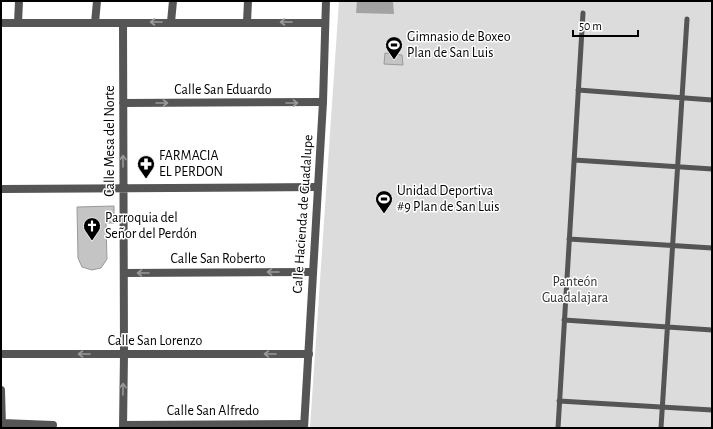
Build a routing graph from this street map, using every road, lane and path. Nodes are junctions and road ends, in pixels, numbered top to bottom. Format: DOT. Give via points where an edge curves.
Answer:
graph roads {
  1 [pos="19,1"];
  2 [pos="97,1"];
  3 [pos="173,1"];
  4 [pos="248,1"];
  5 [pos="326,1"];
  6 [pos="583,13"];
  7 [pos="686,18"];
  8 [pos="123,22"];
  9 [pos="171,22"];
  10 [pos="247,22"];
  11 [pos="325,22"];
  12 [pos="1,23"];
  13 [pos="18,23"];
  14 [pos="95,23"];
  15 [pos="578,90"];
  16 [pos="682,98"];
  17 [pos="712,100"];
  18 [pos="323,102"];
  19 [pos="123,103"];
  20 [pos="574,160"];
  21 [pos="677,167"];
  22 [pos="712,169"];
  23 [pos="318,187"];
  24 [pos="124,188"];
  25 [pos="1,189"];
  26 [pos="569,239"];
  27 [pos="672,246"];
  28 [pos="712,248"];
  29 [pos="312,272"];
  30 [pos="124,273"];
  31 [pos="564,320"];
  32 [pos="668,327"];
  33 [pos="712,330"];
  34 [pos="1,354"];
  35 [pos="124,354"];
  36 [pos="309,354"];
  37 [pos="1,390"];
  38 [pos="559,401"];
  39 [pos="663,407"];
  40 [pos="712,410"];
  41 [pos="2,425"];
  42 [pos="53,425"];
  43 [pos="123,426"];
  44 [pos="304,426"];
  45 [pos="558,428"];
  46 [pos="661,428"];
  1 -- 13 [label="street"];
  2 -- 14 [label="street"];
  3 -- 9 [label="street"];
  4 -- 10 [label="street"];
  5 -- 11 [label="street, Calle Hacienda de Guadalupe"];
  6 -- 15 [label="lane"];
  7 -- 16 [label="lane"];
  9 -- 8 [label="street, one-way"];
  8 -- 14 [label="street"];
  8 -- 19 [label="street, Calle Mesa del Norte"];
  9 -- 10 [label="street"];
  11 -- 10 [label="street, one-way"];
  11 -- 18 [label="street, Calle Hacienda de Guadalupe"];
  12 -- 13 [label="street"];
  13 -- 14 [label="street"];
  15 -- 16 [label="lane"];
  15 -- 20 [label="lane"];
  16 -- 17 [label="lane"];
  16 -- 21 [label="lane"];
  19 -- 18 [label="street, Calle San Eduardo, one-way"];
  18 -- 23 [label="street, Calle Hacienda de Guadalupe"];
  24 -- 19 [label="street, Calle Mesa del Norte, one-way"];
  20 -- 21 [label="lane"];
  20 -- 26 [label="lane"];
  21 -- 22 [label="lane"];
  21 -- 27 [label="lane"];
  23 -- 24 [label="street"];
  23 -- 29 [label="street, Calle Hacienda de Guadalupe"];
  24 -- 25 [label="street"];
  24 -- 30 [label="street, Calle Mesa del Norte"];
  26 -- 27 [label="lane"];
  26 -- 31 [label="lane"];
  27 -- 28 [label="lane"];
  27 -- 32 [label="lane"];
  29 -- 30 [label="street, Calle San Roberto, one-way"];
  29 -- 36 [label="street, Calle Hacienda de Guadalupe"];
  30 -- 35 [label="street, Calle Mesa del Norte"];
  31 -- 32 [label="lane"];
  31 -- 38 [label="lane"];
  32 -- 33 [label="lane"];
  32 -- 39 [label="lane"];
  35 -- 34 [label="street, Calle San Lorenzo, one-way"];
  36 -- 35 [label="street, Calle San Lorenzo, one-way"];
  43 -- 35 [label="street, Calle Mesa del Norte, one-way"];
  36 -- 44 [label="street, Calle Hacienda de Guadalupe"];
  37 -- 41 [label="street"];
  38 -- 39 [label="lane"];
  38 -- 45 [label="lane"];
  39 -- 40 [label="lane"];
  39 -- 46 [label="lane"];
  41 -- 42 [label="street"];
  43 -- 44 [label="street, Calle San Alfredo"];
}
